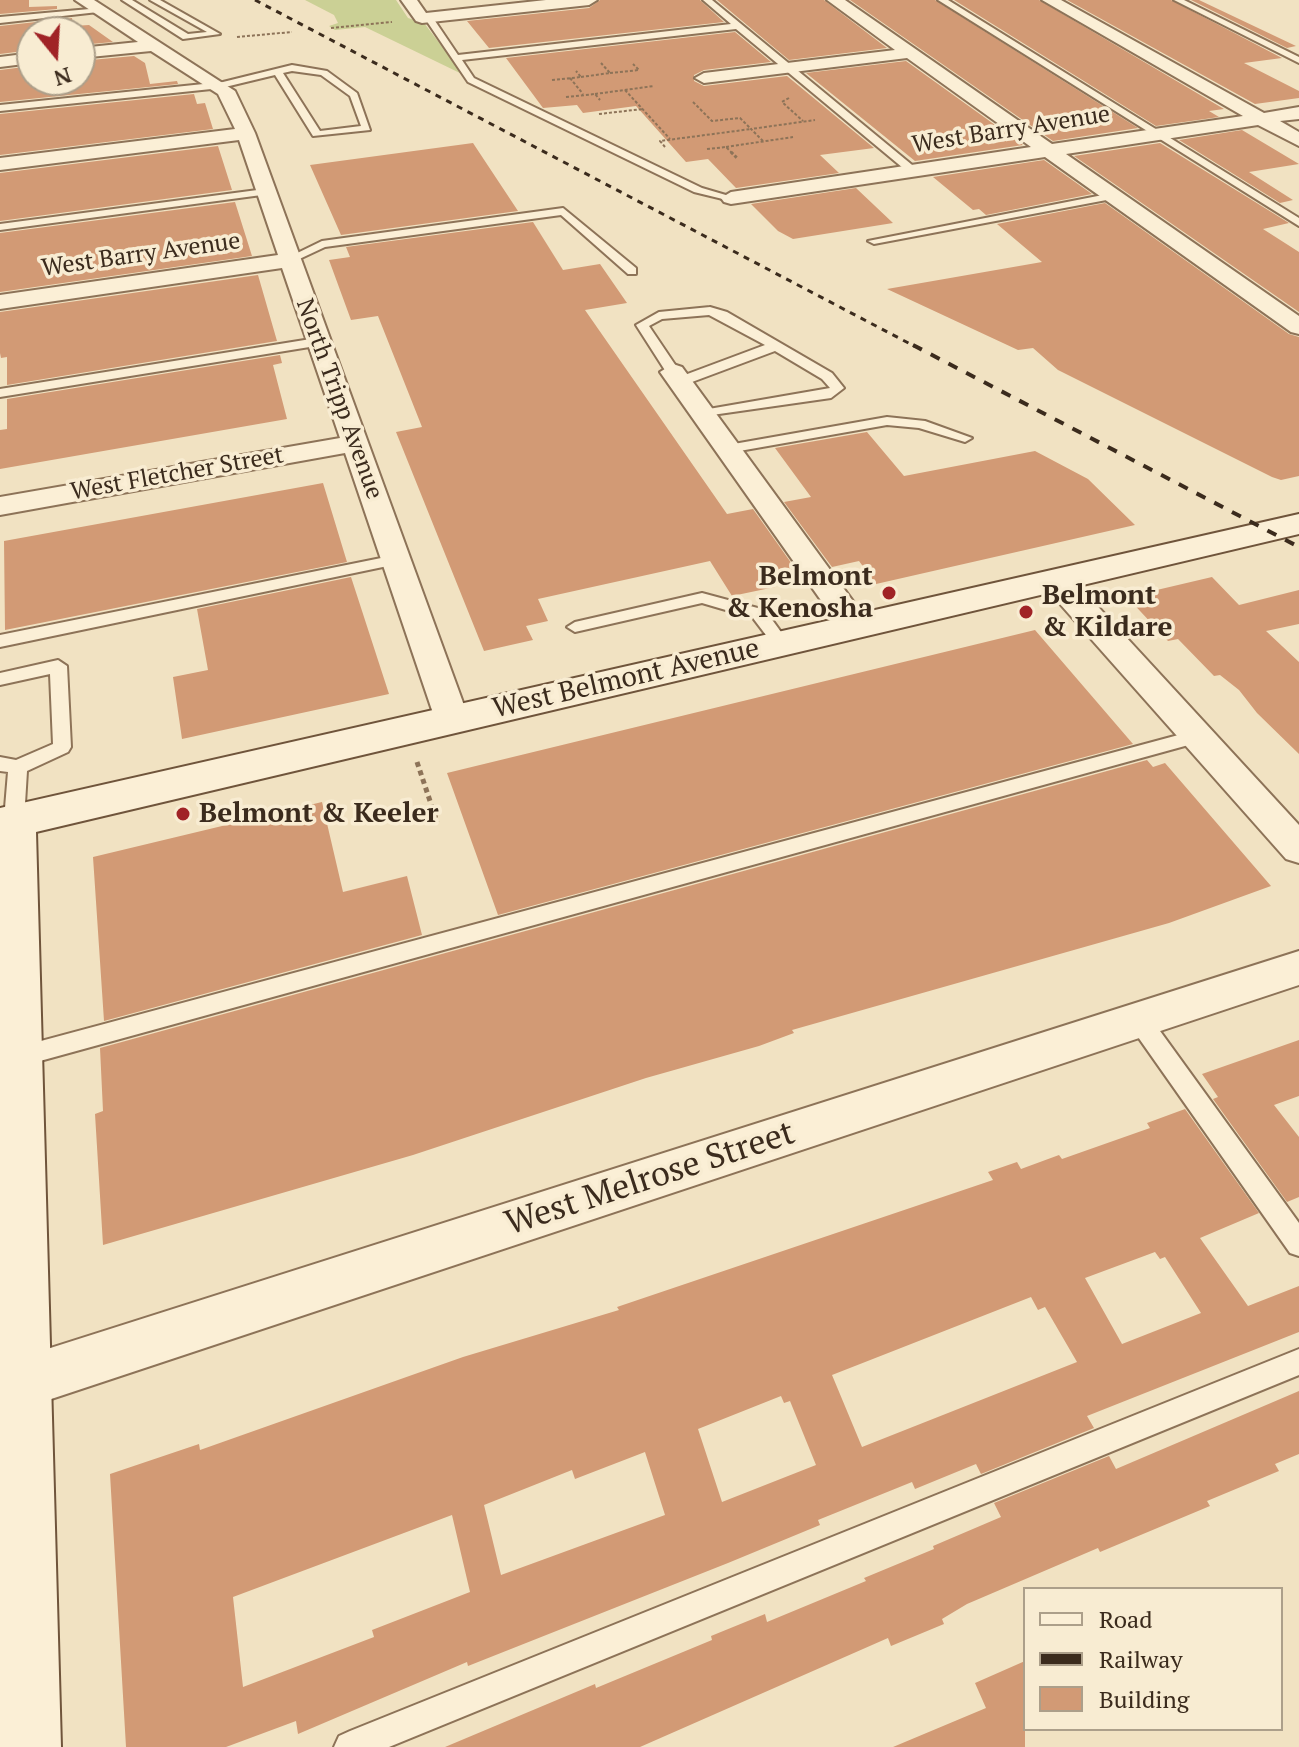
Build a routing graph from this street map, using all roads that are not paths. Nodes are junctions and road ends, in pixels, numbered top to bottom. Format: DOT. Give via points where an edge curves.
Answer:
graph roads {
  1 [pos="83,0"];
  2 [pos="126,0"];
  3 [pos="154,0"];
  4 [pos="409,0"];
  5 [pos="589,0"];
  6 [pos="707,0"];
  7 [pos="835,0"];
  8 [pos="942,0"];
  9 [pos="1050,0"];
  10 [pos="1178,0"];
  11 [pos="98,10"];
  12 [pos="425,18"];
  13 [pos="0,20"];
  14 [pos="738,26"];
  15 [pos="171,27"];
  16 [pos="156,38"];
  17 [pos="96,50"];
  18 [pos="910,53"];
  19 [pos="456,58"];
  20 [pos="1299,60"];
  21 [pos="790,68"];
  22 [pos="278,72"];
  23 [pos="704,78"];
  24 [pos="220,84"];
  25 [pos="0,108"];
  26 [pos="1299,113"];
  27 [pos="1261,119"];
  28 [pos="246,133"];
  29 [pos="1157,134"];
  30 [pos="1299,140"];
  31 [pos="1049,151"];
  32 [pos="0,164"];
  33 [pos="913,171"];
  34 [pos="265,192"];
  35 [pos="1113,196"];
  36 [pos="731,198"];
  37 [pos="1299,223"];
  38 [pos="0,227"];
  39 [pos="874,241"];
  40 [pos="289,260"];
  41 [pos="632,271"];
  42 [pos="0,302"];
  43 [pos="1299,327"];
  44 [pos="317,342"];
  45 [pos="775,346"];
  46 [pos="676,377"];
  47 [pos="0,393"];
  48 [pos="703,414"];
  49 [pos="965,438"];
  50 [pos="355,443"];
  51 [pos="728,449"];
  52 [pos="0,506"];
  53 [pos="1299,524"];
  54 [pos="396,560"];
  55 [pos="1056,580"];
  56 [pos="855,626"];
  57 [pos="575,627"];
  58 [pos="0,641"];
  59 [pos="781,643"];
  60 [pos="0,679"];
  61 [pos="452,719"];
  62 [pos="1197,736"];
  63 [pos="8,794"];
  64 [pos="1299,849"];
  65 [pos="1299,968"];
  66 [pos="1139,1020"];
  67 [pos="9,1060"];
  68 [pos="1299,1244"];
  69 [pos="1299,1362"];
  70 [pos="11,1386"];
  71 [pos="26,1747"];
  72 [pos="350,1747"];
  1 -- 11 [label="street"];
  2 -- 15 [label="lane"];
  3 -- 15 [label="lane" via="216,34 186,37"];
  4 -- 12 [label="street"];
  5 -- 12 [label="street"];
  6 -- 14 [label="lane"];
  7 -- 18 [label="street"];
  8 -- 29 [label="lane"];
  9 -- 27 [label="street"];
  10 -- 20 [label="lane"];
  11 -- 13 [label="lane"];
  11 -- 16 [label="street"];
  12 -- 19 [label="lane"];
  14 -- 19 [label="lane"];
  14 -- 21 [label="lane"];
  15 -- 16 [label="lane"];
  16 -- 17 [label="street"];
  16 -- 24 [label="street"];
  18 -- 21 [label="street"];
  18 -- 31 [label="street"];
  19 -- 36 [label="lane" via="471,80 698,190"];
  21 -- 23 [label="street"];
  21 -- 33 [label="lane"];
  22 -- 22 [label="lane" via="292,68 324,73 354,95 367,128 317,134"];
  22 -- 24 [label="lane"];
  24 -- 25 [label="lane"];
  24 -- 28 [label="street, North Tripp Avenue"];
  26 -- 27 [label="street, West Barry Avenue"];
  27 -- 29 [label="street, West Barry Avenue"];
  27 -- 30 [label="street"];
  28 -- 32 [label="street"];
  28 -- 34 [label="street, North Tripp Avenue"];
  29 -- 31 [label="street, West Barry Avenue"];
  29 -- 37 [label="lane"];
  31 -- 33 [label="street, West Barry Avenue"];
  31 -- 35 [label="street"];
  33 -- 36 [label="street, West Barry Avenue"];
  34 -- 38 [label="lane"];
  34 -- 40 [label="street, North Tripp Avenue"];
  35 -- 39 [label="lane"];
  35 -- 43 [label="street"];
  40 -- 41 [label="lane" via="322,244 563,211"];
  40 -- 42 [label="street, West Barry Avenue"];
  40 -- 44 [label="street, North Tripp Avenue"];
  44 -- 47 [label="lane"];
  44 -- 50 [label="street, North Tripp Avenue"];
  45 -- 46 [label="lane"];
  45 -- 46 [label="lane" via="710,311 659,316 642,325"];
  45 -- 48 [label="lane" via="827,376 837,388 831,394"];
  46 -- 48 [label="street"];
  48 -- 51 [label="street"];
  49 -- 51 [label="lane" via="920,424 887,421"];
  50 -- 52 [label="street, West Fletcher Street"];
  50 -- 54 [label="street, North Tripp Avenue"];
  51 -- 56 [label="street"];
  53 -- 55 [label="main road, West Belmont Avenue"];
  54 -- 58 [label="lane"];
  54 -- 61 [label="street, North Tripp Avenue"];
  55 -- 56 [label="main road, West Belmont Avenue"];
  55 -- 62 [label="street"];
  56 -- 59 [label="main road, West Belmont Avenue"];
  57 -- 59 [label="lane" via="702,598 759,614"];
  59 -- 61 [label="main road, West Belmont Avenue"];
  60 -- 63 [label="lane" via="58,666 62,747"];
  61 -- 63 [label="main road, West Belmont Avenue"];
  62 -- 64 [label="street"];
  62 -- 67 [label="lane"];
  63 -- 67 [label="main road"];
  65 -- 66 [label="street, West Melrose Street"];
  66 -- 68 [label="lane"];
  66 -- 70 [label="street, West Melrose Street"];
  67 -- 70 [label="main road"];
  69 -- 72 [label="lane"];
  70 -- 71 [label="main road"];
}
